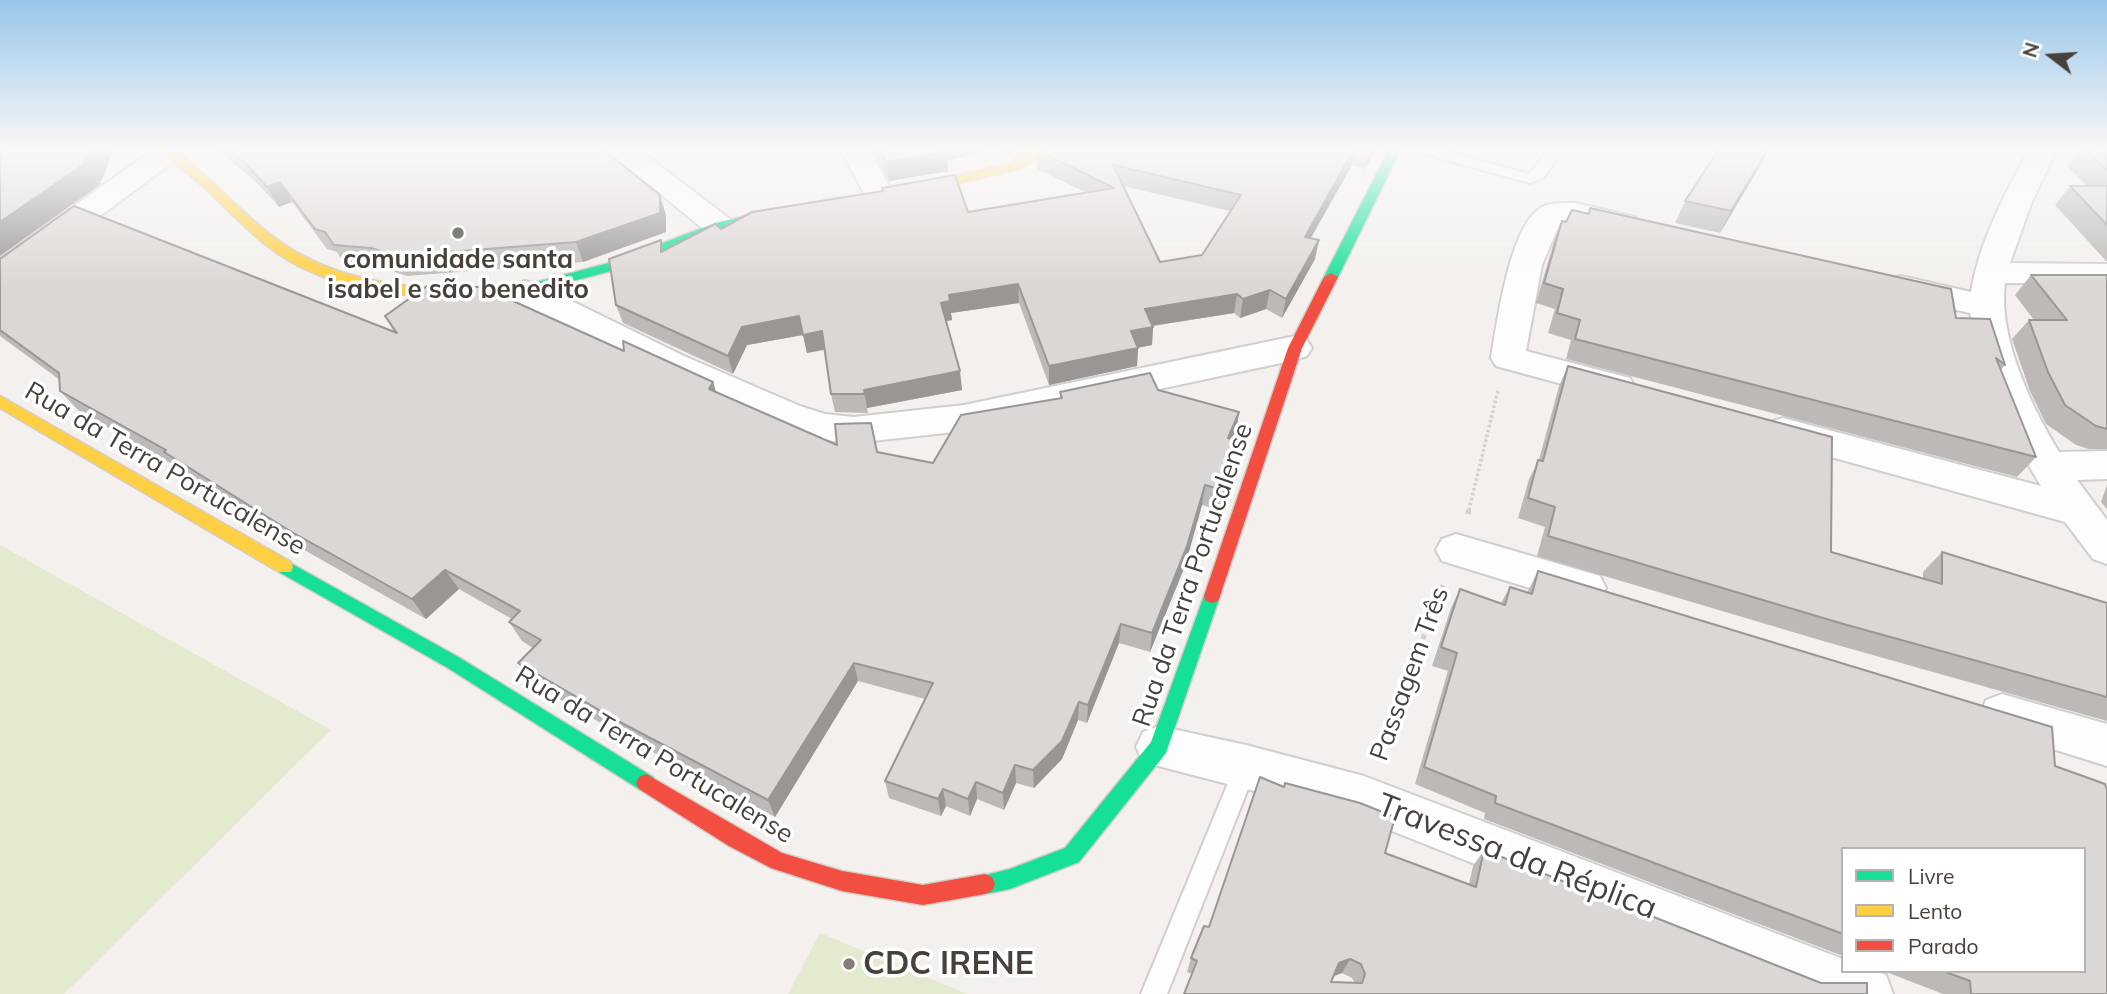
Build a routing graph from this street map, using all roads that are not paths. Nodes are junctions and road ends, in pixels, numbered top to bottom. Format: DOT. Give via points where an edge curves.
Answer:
graph roads {
  1 [pos="107,195"];
  2 [pos="221,195"];
  3 [pos="680,195"];
  4 [pos="880,195"];
  5 [pos="1372,195"];
  6 [pos="2020,195"];
  7 [pos="873,197"];
  8 [pos="800,209"];
  9 [pos="719,226"];
  10 [pos="1657,231"];
  11 [pos="2107,274"];
  12 [pos="0,275"];
  13 [pos="1867,279"];
  14 [pos="1988,290"];
  15 [pos="525,292"];
  16 [pos="1295,348"];
  17 [pos="1653,396"];
  18 [pos="0,401"];
  19 [pos="1759,424"];
  20 [pos="2107,465"];
  21 [pos="2047,466"];
  22 [pos="2075,510"];
  23 [pos="2107,548"];
  24 [pos="1456,550"];
  25 [pos="1623,600"];
  26 [pos="1964,703"];
  27 [pos="2107,745"];
  28 [pos="1160,747"];
  29 [pos="1246,766"];
  30 [pos="1154,994"];
  31 [pos="1867,994"];
  1 -- 12 [label="street"];
  2 -- 15 [label="street" via="299,262 345,281 450,295"];
  3 -- 9 [label="street"];
  4 -- 7 [label="street"];
  5 -- 16 [label="street, Rua da Terra Portucalense"];
  6 -- 14 [label="street"];
  8 -- 9 [label="street"];
  9 -- 15 [label="street" via="621,264"];
  10 -- 17 [label="street" via="1576,213 1549,216 1527,264 1508,358"];
  11 -- 14 [label="street"];
  13 -- 14 [label="street"];
  14 -- 21 [label="street" via="1999,367"];
  15 -- 16 [label="street" via="672,365 787,415 824,427 854,430 964,418"];
  16 -- 28 [label="street, Rua da Terra Portucalense"];
  18 -- 28 [label="street, Rua da Terra Portucalense" via="454,663 778,862 842,881 923,894 1010,879 1072,855"];
  19 -- 22 [label="street"];
  20 -- 21 [label="street"];
  21 -- 22 [label="street"];
  22 -- 23 [label="street"];
  24 -- 25 [label="street"];
  26 -- 27 [label="street"];
  28 -- 29 [label="street, Travessa da Réplica"];
  29 -- 30 [label="lane"];
  29 -- 31 [label="street, Travessa da Réplica" via="1364,798"];
}
